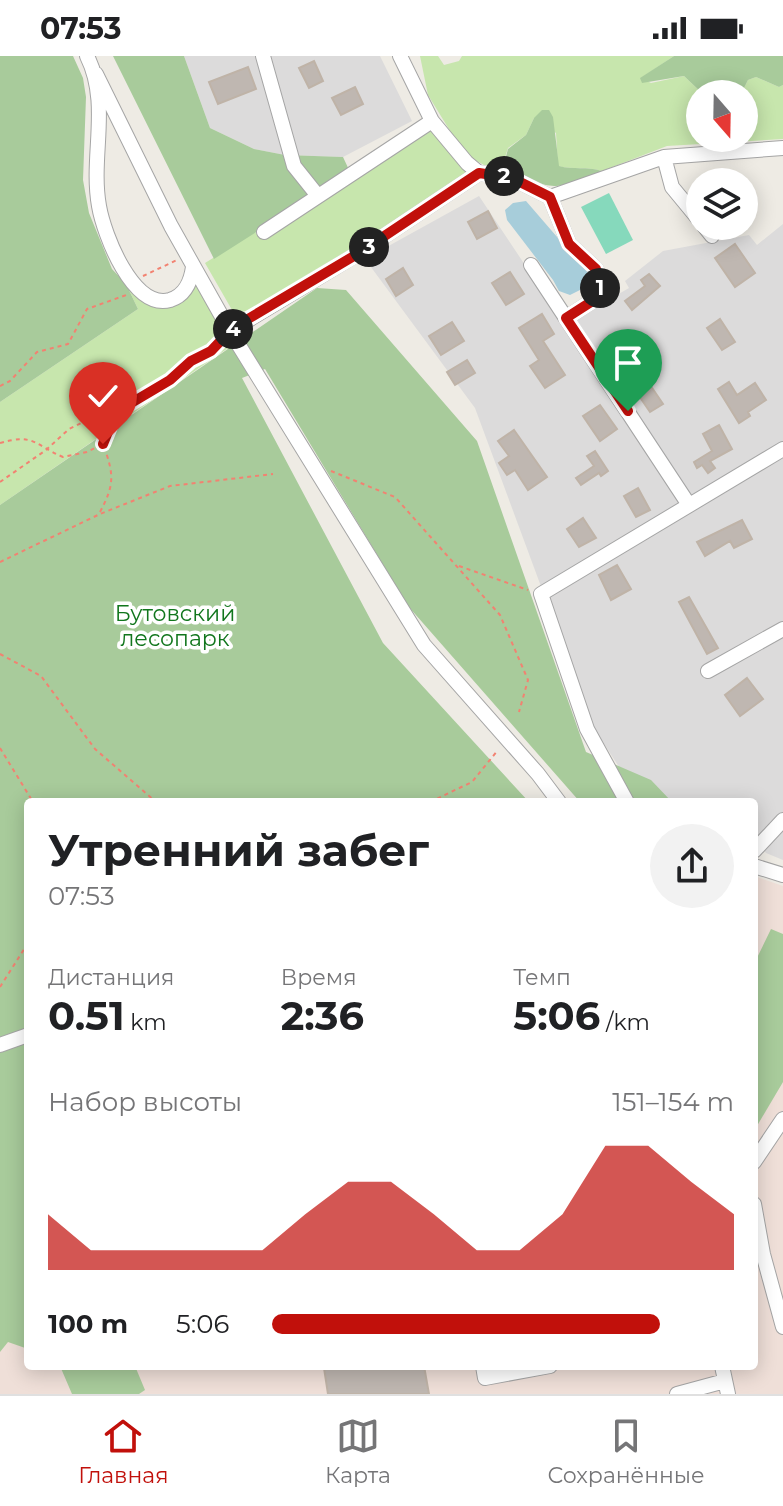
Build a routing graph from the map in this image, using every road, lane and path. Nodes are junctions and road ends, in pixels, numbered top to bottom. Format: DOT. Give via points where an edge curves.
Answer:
graph roads {
  1 [pos="87,56"];
  2 [pos="263,56"];
  3 [pos="400,56"];
  4 [pos="96,74"];
  5 [pos="432,121"];
  6 [pos="783,148"];
  7 [pos="664,157"];
  8 [pos="479,173"];
  9 [pos="318,196"];
  10 [pos="550,197"];
  11 [pos="686,204"];
  12 [pos="264,232"];
  13 [pos="190,261"];
  14 [pos="531,265"];
  15 [pos="135,286"];
  16 [pos="566,318"];
  17 [pos="230,331"];
  18 [pos="0,386"];
  19 [pos="116,412"];
  20 [pos="0,443"];
  21 [pos="103,444"];
  22 [pos="783,449"];
  23 [pos="46,450"];
  24 [pos="323,468"];
  25 [pos="273,474"];
  26 [pos="0,482"];
  27 [pos="689,505"];
  28 [pos="100,514"];
  29 [pos="0,562"];
  30 [pos="455,565"];
  31 [pos="541,594"];
  32 [pos="783,629"];
  33 [pos="0,654"];
  34 [pos="708,671"];
  35 [pos="519,712"];
  36 [pos="0,748"];
  37 [pos="498,750"];
  38 [pos="31,798"];
  39 [pos="151,798"];
  40 [pos="438,798"];
  41 [pos="556,798"];
  42 [pos="625,798"];
  43 [pos="783,820"];
  44 [pos="758,847"];
  45 [pos="758,867"];
  46 [pos="783,875"];
  47 [pos="24,949"];
  48 [pos="0,987"];
  49 [pos="24,1036"];
  50 [pos="0,1045"];
  51 [pos="783,1119"];
  52 [pos="758,1156"];
  53 [pos="758,1226"];
  54 [pos="783,1327"];
  55 [pos="484,1370"];
  56 [pos="528,1370"];
  57 [pos="725,1380"];
  58 [pos="677,1394"];
  1 -- 4 [label="street"];
  2 -- 9 [label="street" via="294,166"];
  3 -- 5 [label="street"];
  4 -- 13 [label="street"];
  4 -- 15 [label="street" via="99,205"];
  5 -- 8 [label="street"];
  5 -- 9 [label="street"];
  6 -- 7 [label="street"];
  7 -- 10 [label="street"];
  7 -- 11 [label="street" via="672,187"];
  8 -- 10 [label="street" via="512,178"];
  8 -- 17 [label="street"];
  9 -- 12 [label="street"];
  10 -- 16 [label="street" via="569,244 596,269 601,287 594,300"];
  13 -- 15 [label="path"];
  13 -- 15 [label="street" via="187,287 173,299 153,299"];
  13 -- 17 [label="street"];
  14 -- 16 [label="street"];
  15 -- 18 [label="path" via="87,309 68,344 37,352"];
  16 -- 27 [label="street"];
  17 -- 19 [label="path" via="211,351"];
  17 -- 41 [label="street" via="424,645"];
  19 -- 21 [label="path"];
  19 -- 23 [label="path" via="82,421"];
  20 -- 23 [label="path" via="30,439"];
  21 -- 23 [label="path" via="63,457"];
  21 -- 28 [label="path" via="113,471"];
  22 -- 27 [label="street"];
  23 -- 26 [label="path"];
  24 -- 30 [label="path" via="395,497"];
  25 -- 28 [label="path" via="170,486"];
  27 -- 31 [label="street"];
  28 -- 29 [label="path"];
  30 -- 31 [label="path"];
  30 -- 35 [label="path" via="500,615 528,680"];
  31 -- 42 [label="street" via="587,729"];
  32 -- 34 [label="street"];
  33 -- 39 [label="path" via="41,676 95,749"];
  36 -- 38 [label="path"];
  37 -- 40 [label="path" via="472,782"];
  43 -- 44 [label="street"];
  45 -- 46 [label="street"];
  47 -- 48 [label="path"];
  49 -- 50 [label="street"];
  51 -- 52 [label="street"];
  53 -- 54 [label="street"];
  55 -- 56 [label="street" via="485,1378"];
  57 -- 58 [label="street"];
}
